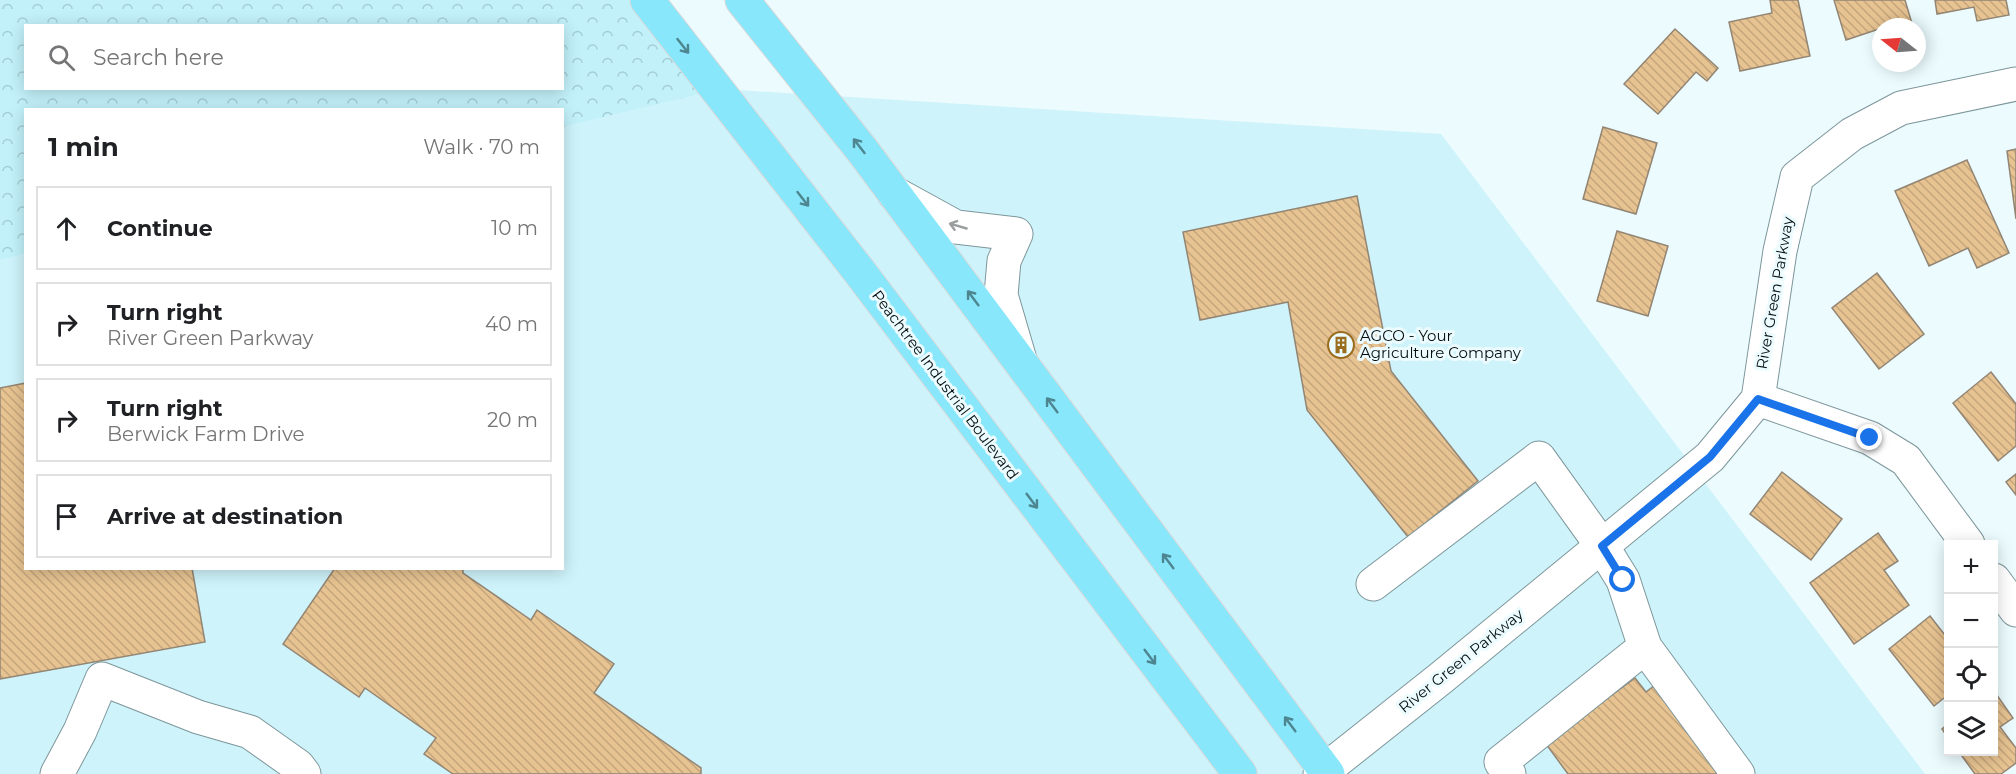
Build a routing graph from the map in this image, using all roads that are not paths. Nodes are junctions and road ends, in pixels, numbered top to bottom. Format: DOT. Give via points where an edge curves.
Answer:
graph roads {
  1 [pos="647,0"];
  2 [pos="742,0"];
  3 [pos="2016,84"];
  4 [pos="894,193"];
  5 [pos="1020,362"];
  6 [pos="1758,399"];
  7 [pos="1965,540"];
  8 [pos="1602,546"];
  9 [pos="1373,584"];
  10 [pos="1998,585"];
  11 [pos="2016,610"];
  12 [pos="1645,647"];
  13 [pos="298,771"];
  14 [pos="1324,773"];
  15 [pos="57,774"];
  16 [pos="1240,774"];
  17 [pos="1509,774"];
  18 [pos="1738,774"];
  1 -- 16 [label="highway, Peachtree Industrial Boulevard, one-way" via="859,271"];
  4 -- 2 [label="highway, one-way"];
  3 -- 6 [label="street, River Green Parkway" via="1902,108 1852,134 1797,177 1780,251"];
  5 -- 4 [label="highway, one-way"];
  5 -- 4 [label="street, one-way" via="1001,295 1004,261 1016,234 956,227"];
  14 -- 5 [label="highway, one-way"];
  6 -- 7 [label="street" via="1870,438 1906,460"];
  6 -- 8 [label="street, River Green Parkway" via="1710,457"];
  8 -- 9 [label="street" via="1539,458"];
  8 -- 12 [label="street" via="1623,580"];
  8 -- 14 [label="street, River Green Parkway"];
  10 -- 11 [label="street"];
  12 -- 17 [label="street" via="1501,762"];
  12 -- 18 [label="street"];
  13 -- 15 [label="street" via="250,732 198,717 102,679"];
}
